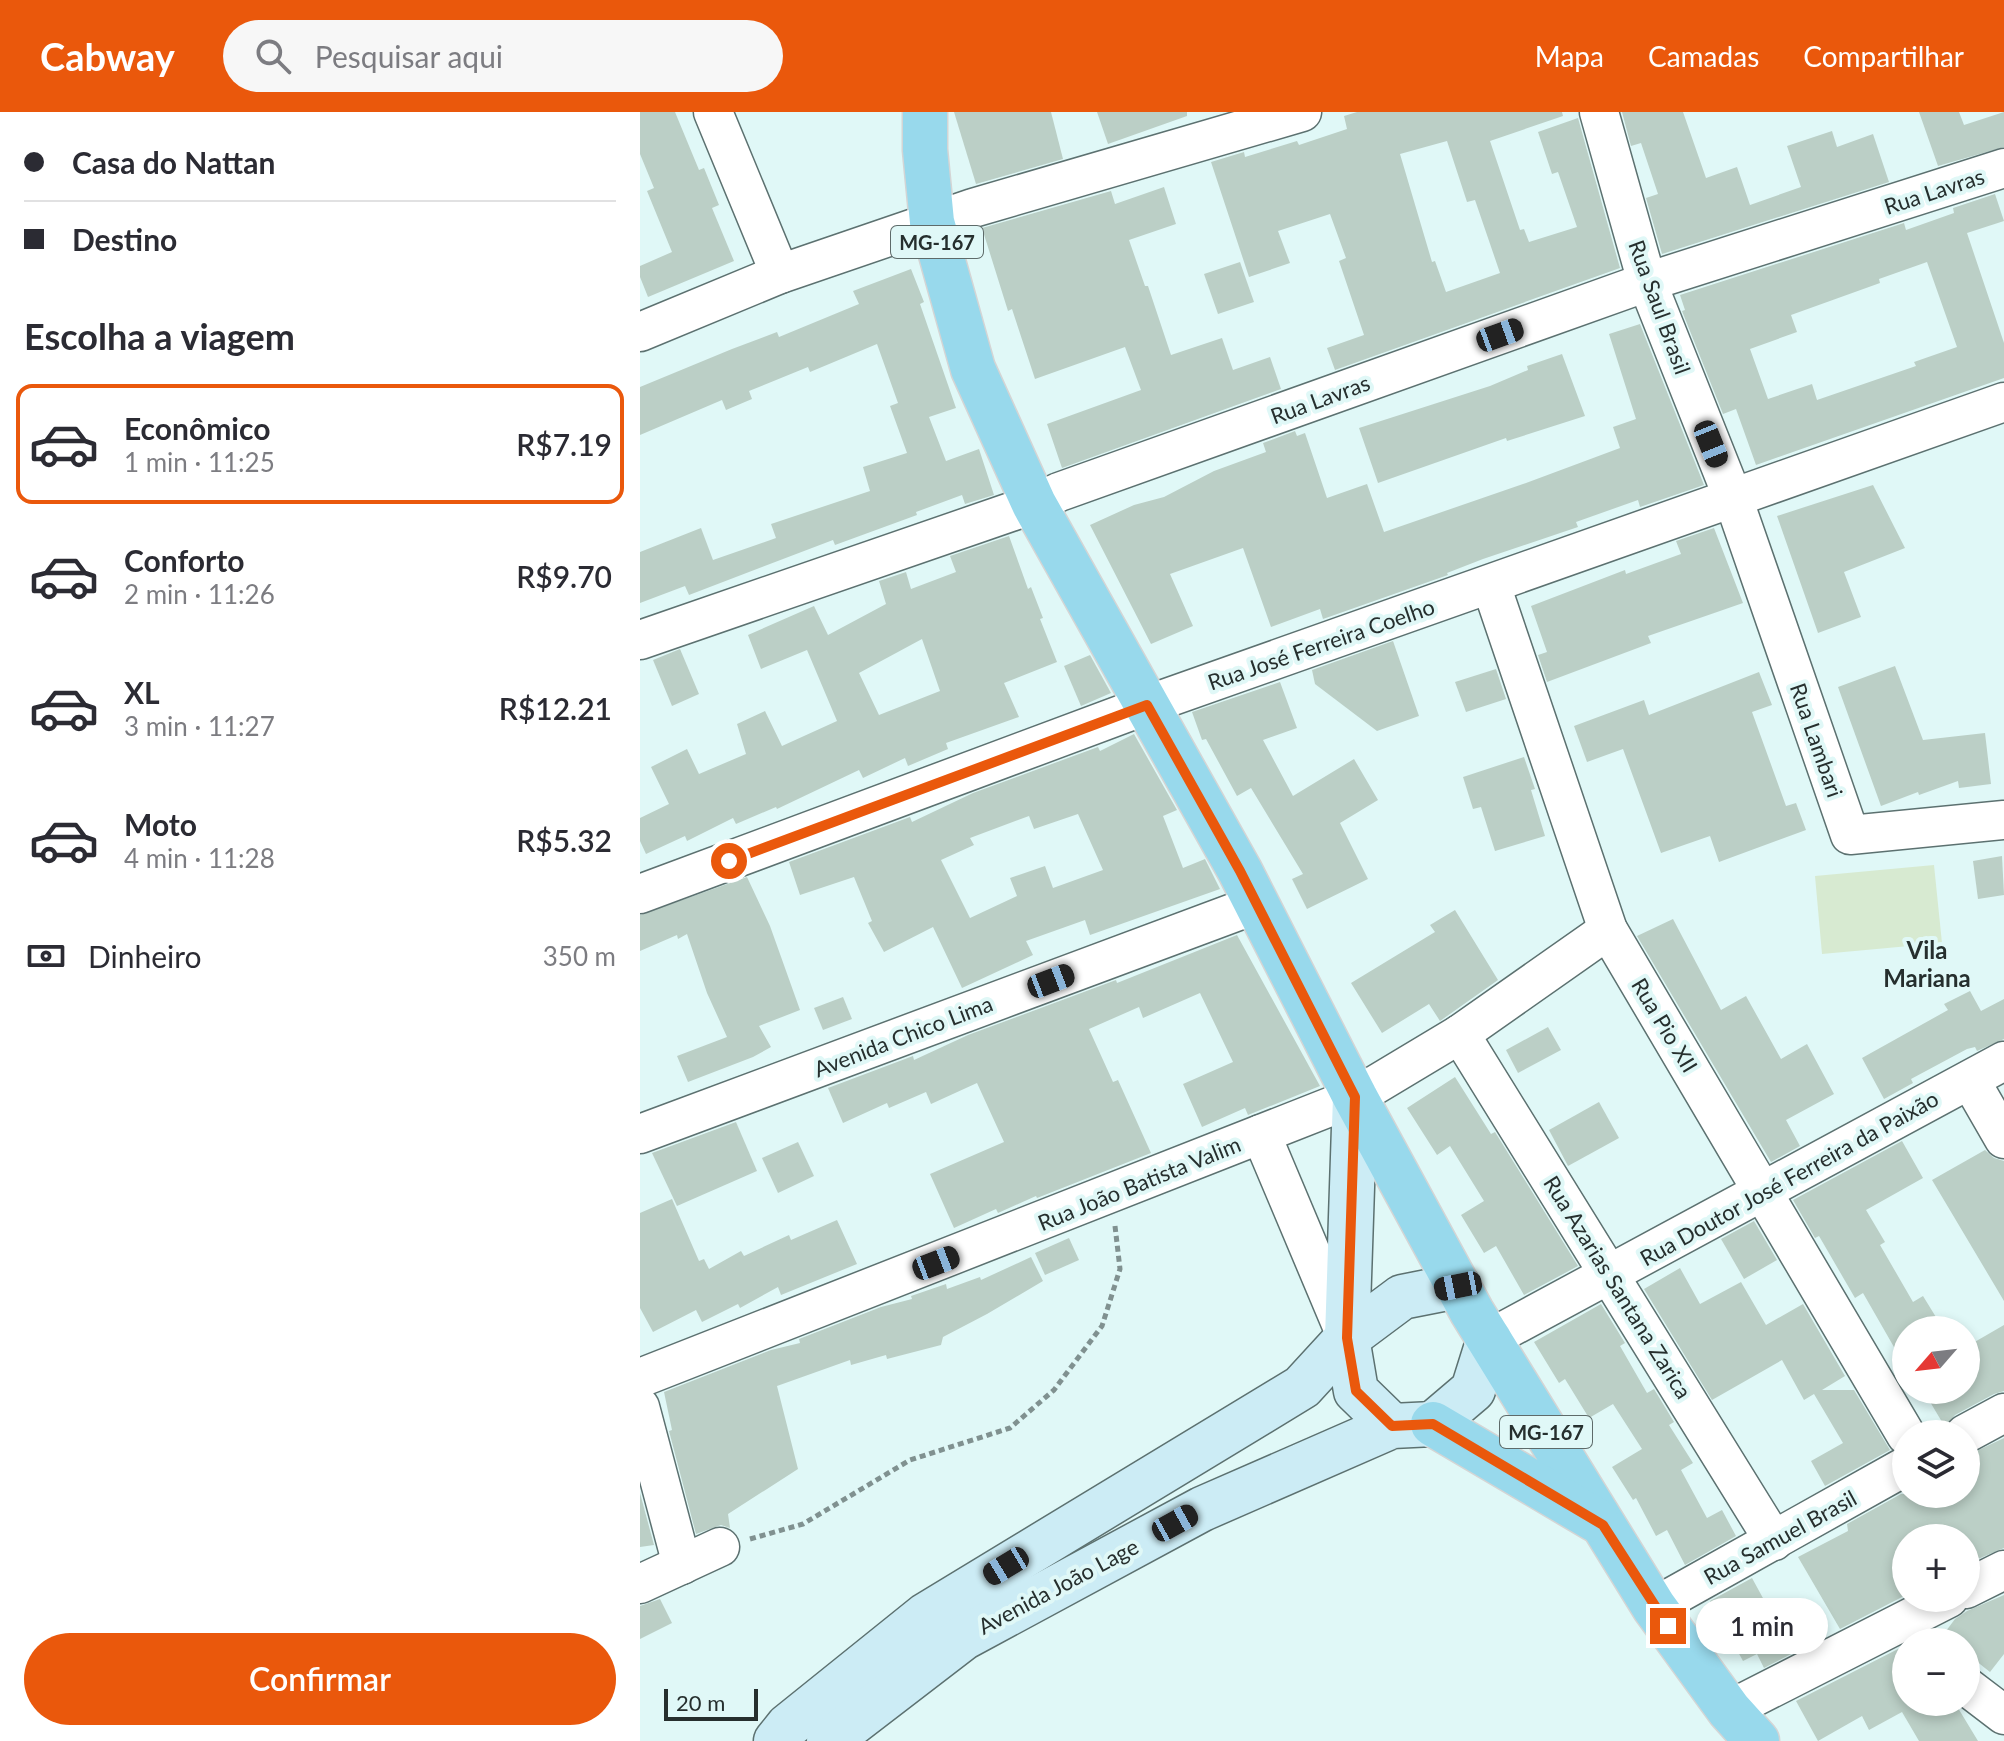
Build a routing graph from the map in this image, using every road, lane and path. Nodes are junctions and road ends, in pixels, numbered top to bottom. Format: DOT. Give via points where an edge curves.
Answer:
graph roads {
  1 [pos="713,112"];
  2 [pos="925,112"];
  3 [pos="1302,112"];
  4 [pos="1599,112"];
  5 [pos="2004,168"];
  6 [pos="932,222"];
  7 [pos="780,274"];
  8 [pos="1647,282"];
  9 [pos="640,332"];
  10 [pos="2004,402"];
  11 [pos="1733,498"];
  12 [pos="1034,504"];
  13 [pos="1491,585"];
  14 [pos="640,640"];
  15 [pos="1147,705"];
  16 [pos="2004,820"];
  17 [pos="640,894"];
  18 [pos="1257,904"];
  19 [pos="1608,930"];
  20 [pos="1460,1034"];
  21 [pos="2004,1061"];
  22 [pos="1970,1080"];
  23 [pos="1355,1097"];
  24 [pos="640,1134"];
  25 [pos="1261,1134"];
  26 [pos="2004,1139"];
  27 [pos="1114,1193"];
  28 [pos="1763,1193"];
  29 [pos="1612,1275"];
  30 [pos="1458,1286"];
  31 [pos="1347,1338"];
  32 [pos="1489,1339"];
  33 [pos="640,1378"];
  34 [pos="640,1407"];
  35 [pos="2004,1413"];
  36 [pos="1897,1420"];
  37 [pos="1412,1425"];
  38 [pos="1980,1426"];
  39 [pos="1892,1474"];
  40 [pos="1603,1525"];
  41 [pos="1774,1541"];
  42 [pos="720,1547"];
  43 [pos="682,1565"];
  44 [pos="2004,1570"];
  45 [pos="1980,1582"];
  46 [pos="640,1584"];
  47 [pos="1654,1607"];
  48 [pos="1930,1612"];
  49 [pos="1908,1628"];
  50 [pos="1892,1639"];
  51 [pos="1980,1697"];
  52 [pos="2004,1715"];
  53 [pos="1743,1726"];
  54 [pos="776,1741"];
  55 [pos="829,1741"];
  1 -- 7 [label="street"];
  2 -- 6 [label="main road, MG-167"];
  3 -- 6 [label="street"];
  4 -- 8 [label="street, Rua Saul Brasil"];
  5 -- 8 [label="street, Rua Lavras"];
  6 -- 7 [label="street"];
  6 -- 12 [label="main road, MG-167" via="973,369"];
  7 -- 9 [label="street"];
  8 -- 11 [label="street, Rua Saul Brasil"];
  8 -- 12 [label="street, Rua Lavras"];
  10 -- 11 [label="street, Rua José Ferreira Coelho"];
  11 -- 13 [label="street, Rua José Ferreira Coelho"];
  11 -- 16 [label="street, Rua Lambari" via="1850,835"];
  12 -- 14 [label="street, Rua Lavras"];
  12 -- 15 [label="main road, MG-167"];
  13 -- 15 [label="street, Rua José Ferreira Coelho"];
  13 -- 19 [label="street, Rua Pio XII"];
  15 -- 17 [label="street, Rua José Ferreira Coelho"];
  15 -- 18 [label="main road, MG-167"];
  18 -- 23 [label="main road, MG-167"];
  18 -- 24 [label="street, Avenida Chico Lima"];
  19 -- 20 [label="street, Rua João Batista Valim"];
  19 -- 28 [label="street, Rua Pio XII"];
  20 -- 23 [label="street, Rua João Batista Valim"];
  20 -- 29 [label="street, Rua Azarias Santana Zarica"];
  21 -- 22 [label="street, Rua Doutor José Ferreira da Paixão"];
  22 -- 26 [label="street"];
  22 -- 28 [label="street, Rua Doutor José Ferreira da Paixão"];
  23 -- 25 [label="street, Rua João Batista Valim"];
  23 -- 30 [label="main road, MG-167"];
  23 -- 31 [label="street"];
  25 -- 27 [label="street, Rua João Batista Valim"];
  25 -- 31 [label="street"];
  27 -- 33 [label="street, Rua João Batista Valim"];
  27 -- 42 [label="path" via="1120,1269 1116,1283 1102,1326 1054,1390 1010,1428 910,1460 803,1524"];
  28 -- 29 [label="street, Rua Doutor José Ferreira da Paixão"];
  28 -- 36 [label="street, Rua Pio XII"];
  29 -- 32 [label="street, Rua Doutor José Ferreira da Paixão"];
  29 -- 41 [label="street, Rua Azarias Santana Zarica"];
  30 -- 31 [label="street, Avenida João Lage" via="1402,1297"];
  30 -- 32 [label="main road, MG-167"];
  31 -- 37 [label="street" via="1356,1391"];
  31 -- 54 [label="street, Avenida João Lage" via="1302,1387 926,1615"];
  32 -- 37 [label="street, Avenida João Lage" via="1473,1390"];
  32 -- 40 [label="main road, MG-167"];
  34 -- 43 [label="street"];
  35 -- 38 [label="street"];
  37 -- 40 [label="main road"];
  37 -- 55 [label="street, Avenida João Lage" via="1202,1509 963,1638"];
  39 -- 41 [label="street, Rua Samuel Brasil"];
  40 -- 47 [label="main road, MG-167"];
  41 -- 47 [label="street, Rua Samuel Brasil"];
  42 -- 43 [label="street"];
  43 -- 46 [label="street"];
  44 -- 45 [label="street"];
  47 -- 53 [label="main road, MG-167"];
  48 -- 49 [label="street"];
  50 -- 53 [label="street"];
  51 -- 52 [label="street"];
}
